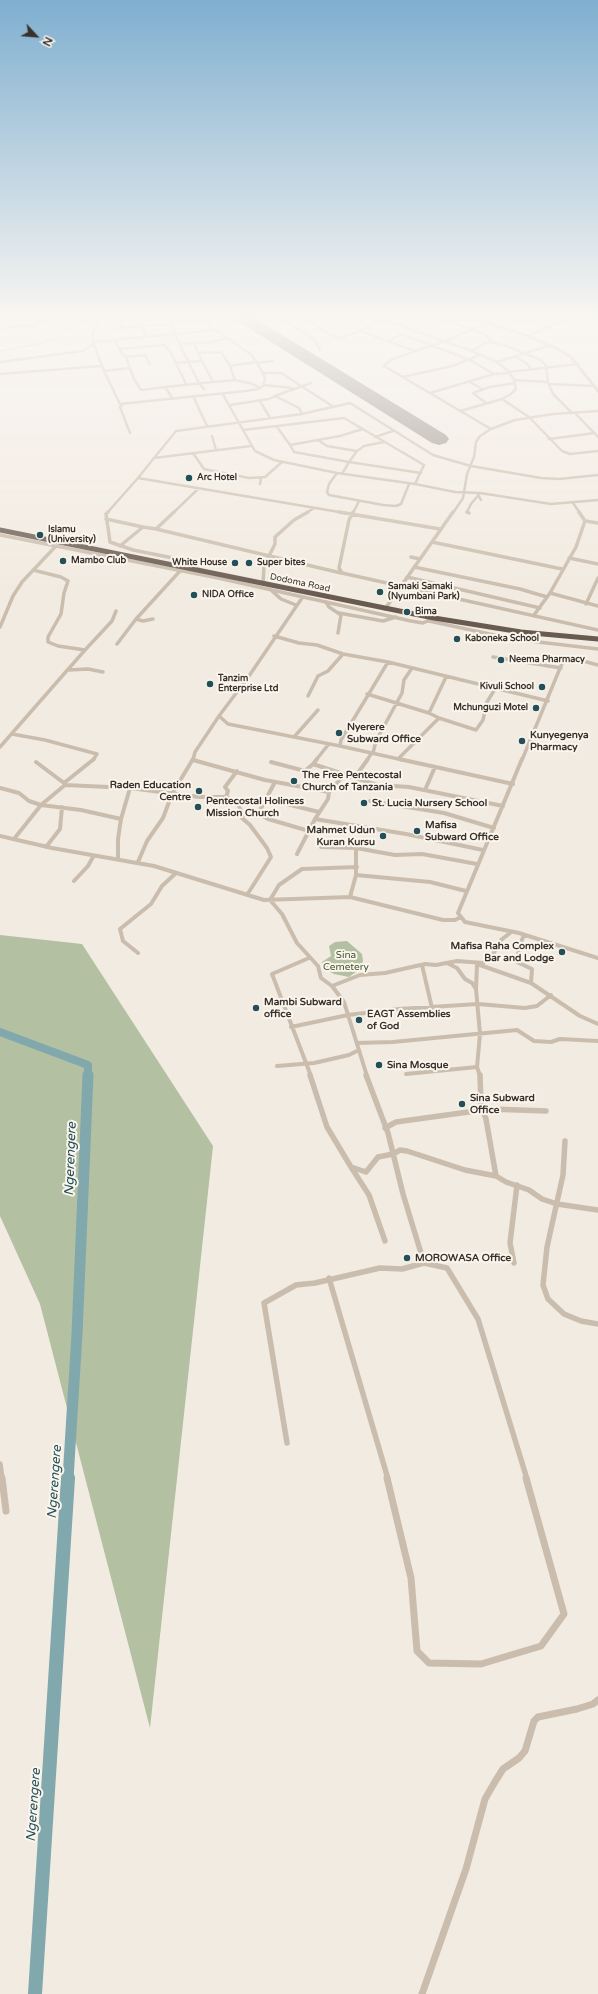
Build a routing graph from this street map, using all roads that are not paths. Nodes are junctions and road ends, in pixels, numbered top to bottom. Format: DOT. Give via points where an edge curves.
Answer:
graph roads {
  1 [pos="122,412"];
  2 [pos="200,412"];
  3 [pos="234,412"];
  4 [pos="267,412"];
  5 [pos="311,412"];
  6 [pos="364,412"];
  7 [pos="462,412"];
  8 [pos="522,412"];
  9 [pos="585,412"];
  10 [pos="574,413"];
  11 [pos="302,414"];
  12 [pos="529,417"];
  13 [pos="270,418"];
  14 [pos="239,421"];
  15 [pos="207,426"];
  16 [pos="277,427"];
  17 [pos="363,429"];
  18 [pos="491,429"];
  19 [pos="243,430"];
  20 [pos="393,431"];
  21 [pos="130,433"];
  22 [pos="595,433"];
  23 [pos="212,436"];
  24 [pos="598,436"];
  25 [pos="375,437"];
  26 [pos="549,439"];
  27 [pos="318,440"];
  28 [pos="384,442"];
  29 [pos="290,444"];
  30 [pos="251,446"];
  31 [pos="216,450"];
  32 [pos="357,451"];
  33 [pos="598,451"];
  34 [pos="193,453"];
  35 [pos="154,458"];
  36 [pos="282,462"];
  37 [pos="349,462"];
  38 [pos="471,466"];
  39 [pos="337,473"];
  40 [pos="421,473"];
  41 [pos="342,474"];
  42 [pos="598,475"];
  43 [pos="138,478"];
  44 [pos="261,478"];
  45 [pos="260,484"];
  46 [pos="409,484"];
  47 [pos="415,484"];
  48 [pos="199,488"];
  49 [pos="465,493"];
  50 [pos="479,494"];
  51 [pos="481,500"];
  52 [pos="598,500"];
  53 [pos="359,501"];
  54 [pos="573,503"];
  55 [pos="314,508"];
  56 [pos="352,514"];
  57 [pos="469,514"];
  58 [pos="106,519"];
  59 [pos="585,521"];
  60 [pos="598,523"];
  61 [pos="144,527"];
  62 [pos="440,529"];
  63 [pos="0,530"];
  64 [pos="156,530"];
  65 [pos="0,534"];
  66 [pos="432,542"];
  67 [pos="120,546"];
  68 [pos="56,547"];
  69 [pos="269,555"];
  70 [pos="411,557"];
  71 [pos="569,558"];
  72 [pos="420,559"];
  73 [pos="598,564"];
  74 [pos="414,567"];
  75 [pos="562,569"];
  76 [pos="33,570"];
  77 [pos="194,570"];
  78 [pos="180,571"];
  79 [pos="345,574"];
  80 [pos="407,577"];
  81 [pos="598,578"];
  82 [pos="230,581"];
  83 [pos="263,584"];
  84 [pos="401,585"];
  85 [pos="253,588"];
  86 [pos="592,590"];
  87 [pos="272,591"];
  88 [pos="598,591"];
  89 [pos="550,593"];
  90 [pos="547,597"];
  91 [pos="302,598"];
  92 [pos="326,602"];
  93 [pos="586,604"];
  94 [pos="296,606"];
  95 [pos="598,606"];
  96 [pos="386,607"];
  97 [pos="540,608"];
  98 [pos="116,611"];
  99 [pos="339,613"];
  100 [pos="534,615"];
  101 [pos="396,617"];
  102 [pos="136,619"];
  103 [pos="153,619"];
  104 [pos="457,619"];
  105 [pos="431,620"];
  106 [pos="0,627"];
  107 [pos="598,630"];
  108 [pos="338,633"];
  109 [pos="274,636"];
  110 [pos="598,641"];
  111 [pos="117,644"];
  112 [pos="598,649"];
  113 [pos="85,650"];
  114 [pos="343,654"];
  115 [pos="494,657"];
  116 [pos="388,662"];
  117 [pos="598,665"];
  118 [pos="412,668"];
  119 [pos="561,668"];
  120 [pos="68,670"];
  121 [pos="102,672"];
  122 [pos="446,677"];
  123 [pos="495,689"];
  124 [pos="367,694"];
  125 [pos="308,696"];
  126 [pos="548,701"];
  127 [pos="397,703"];
  128 [pos="318,710"];
  129 [pos="429,713"];
  130 [pos="219,716"];
  131 [pos="439,718"];
  132 [pos="12,734"];
  133 [pos="294,737"];
  134 [pos="328,745"];
  135 [pos="340,746"];
  136 [pos="0,747"];
  137 [pos="372,754"];
  138 [pos="398,758"];
  139 [pos="192,760"];
  140 [pos="36,762"];
  141 [pos="271,762"];
  142 [pos="313,764"];
  143 [pos="435,768"];
  144 [pos="237,771"];
  145 [pos="345,774"];
  146 [pos="355,777"];
  147 [pos="275,782"];
  148 [pos="65,784"];
  149 [pos="513,784"];
  150 [pos="0,788"];
  151 [pos="130,788"];
  152 [pos="425,790"];
  153 [pos="329,792"];
  154 [pos="172,794"];
  155 [pos="226,797"];
  156 [pos="266,799"];
  157 [pos="370,801"];
  158 [pos="41,805"];
  159 [pos="503,806"];
  160 [pos="62,807"];
  161 [pos="319,812"];
  162 [pos="258,814"];
  163 [pos="243,815"];
  164 [pos="121,819"];
  165 [pos="315,819"];
  166 [pos="494,828"];
  167 [pos="309,831"];
  168 [pos="0,836"];
  169 [pos="14,839"];
  170 [pos="46,847"];
  171 [pos="321,847"];
  172 [pos="356,848"];
  173 [pos="483,850"];
  174 [pos="297,854"];
  175 [pos="93,856"];
  176 [pos="118,859"];
  177 [pos="138,862"];
  178 [pos="477,864"];
  179 [pos="357,867"];
  180 [pos="176,873"];
  181 [pos="356,875"];
  182 [pos="74,881"];
  183 [pos="466,890"];
  184 [pos="247,895"];
  185 [pos="350,897"];
  186 [pos="270,900"];
  187 [pos="460,918"];
  188 [pos="510,933"];
  189 [pos="524,935"];
  190 [pos="138,954"];
  191 [pos="309,958"];
  192 [pos="598,958"];
  193 [pos="447,963"];
  194 [pos="477,964"];
  195 [pos="422,965"];
  196 [pos="530,983"];
  197 [pos="332,986"];
  198 [pos="476,988"];
  199 [pos="550,996"];
  200 [pos="478,1004"];
  201 [pos="432,1008"];
  202 [pos="348,1015"];
  203 [pos="598,1024"];
  204 [pos="291,1027"];
  205 [pos="480,1034"];
  206 [pos="598,1041"];
  207 [pos="357,1043"];
  208 [pos="359,1050"];
  209 [pos="307,1064"];
  210 [pos="277,1066"];
  211 [pos="477,1067"];
  212 [pos="406,1074"];
  213 [pos="483,1110"];
  214 [pos="546,1111"];
  215 [pos="386,1128"];
  216 [pos="566,1141"];
  217 [pos="393,1154"];
  218 [pos="351,1167"];
  219 [pos="496,1176"];
  220 [pos="517,1185"];
  221 [pos="557,1204"];
  222 [pos="598,1210"];
  223 [pos="385,1240"];
  224 [pos="424,1263"];
  225 [pos="514,1263"];
  226 [pos="329,1278"];
  227 [pos="598,1324"];
  228 [pos="287,1443"];
  229 [pos="0,1464"];
  230 [pos="6,1511"];
  231 [pos="598,1700"];
  232 [pos="422,1994"];
  1 -- 21 [label="street"];
  2 -- 15 [label="street"];
  3 -- 14 [label="street"];
  4 -- 13 [label="street"];
  5 -- 11 [label="street"];
  6 -- 20 [label="street"];
  7 -- 18 [label="street"];
  8 -- 12 [label="street"];
  9 -- 10 [label="street"];
  10 -- 12 [label="street"];
  10 -- 22 [label="street"];
  11 -- 13 [label="street"];
  12 -- 18 [label="street"];
  12 -- 26 [label="street"];
  13 -- 14 [label="street"];
  14 -- 15 [label="street"];
  14 -- 19 [label="street"];
  15 -- 35 [label="street" via="176,431"];
  16 -- 17 [label="street" via="338,418 348,420"];
  16 -- 19 [label="street"];
  16 -- 29 [label="street"];
  17 -- 25 [label="street"];
  17 -- 27 [label="street"];
  18 -- 38 [label="street" via="476,440"];
  19 -- 30 [label="street"];
  20 -- 25 [label="street"];
  20 -- 38 [label="street" via="433,455"];
  22 -- 24 [label="street"];
  22 -- 26 [label="street"];
  23 -- 31 [label="street"];
  25 -- 28 [label="street"];
  26 -- 33 [label="street" via="567,453"];
  27 -- 29 [label="street"];
  27 -- 32 [label="street" via="327,446"];
  28 -- 32 [label="street" via="364,446"];
  28 -- 40 [label="street" via="421,462 424,467"];
  29 -- 37 [label="street" via="294,452"];
  30 -- 31 [label="street"];
  30 -- 36 [label="street" via="261,456"];
  31 -- 34 [label="street"];
  32 -- 37 [label="street"];
  34 -- 35 [label="street"];
  34 -- 44 [label="street" via="209,472"];
  35 -- 43 [label="street"];
  36 -- 39 [label="street"];
  36 -- 44 [label="street"];
  37 -- 40 [label="street"];
  37 -- 41 [label="street"];
  38 -- 42 [label="street" via="540,478"];
  38 -- 49 [label="street" via="465,482"];
  39 -- 41 [label="street"];
  39 -- 53 [label="street" via="329,484 328,494"];
  40 -- 47 [label="street"];
  41 -- 46 [label="street"];
  43 -- 48 [label="street"];
  43 -- 58 [label="street" via="108,510"];
  44 -- 45 [label="street"];
  46 -- 47 [label="street"];
  46 -- 53 [label="street" via="397,506"];
  47 -- 49 [label="street"];
  48 -- 55 [label="street"];
  48 -- 64 [label="street"];
  49 -- 50 [label="street"];
  49 -- 62 [label="street"];
  50 -- 51 [label="street"];
  50 -- 54 [label="street" via="551,504"];
  50 -- 57 [label="street" via="469,507"];
  52 -- 54 [label="street"];
  53 -- 56 [label="street"];
  54 -- 59 [label="street"];
  55 -- 56 [label="street"];
  55 -- 69 [label="street" via="294,520 275,537 275,544"];
  56 -- 62 [label="street"];
  56 -- 79 [label="street" via="339,568"];
  58 -- 61 [label="street"];
  58 -- 67 [label="street" via="110,542"];
  59 -- 60 [label="street"];
  59 -- 71 [label="street" via="576,547"];
  61 -- 64 [label="street"];
  61 -- 67 [label="street"];
  62 -- 66 [label="street"];
  63 -- 77 [label="highway, Dodoma Road"];
  64 -- 69 [label="street"];
  65 -- 68 [label="street"];
  66 -- 72 [label="street"];
  66 -- 75 [label="street"];
  67 -- 77 [label="street" via="193,562 196,566"];
  68 -- 76 [label="street"];
  68 -- 78 [label="street"];
  69 -- 79 [label="street"];
  69 -- 83 [label="street" via="264,566"];
  70 -- 72 [label="street"];
  71 -- 73 [label="street"];
  71 -- 75 [label="street"];
  72 -- 74 [label="street"];
  74 -- 80 [label="street"];
  74 -- 90 [label="street"];
  75 -- 89 [label="street"];
  76 -- 106 [label="street" via="13,596"];
  76 -- 113 [label="street" via="61,577 68,582 61,614 48,637 48,642"];
  77 -- 83 [label="highway, Dodoma Road"];
  78 -- 82 [label="street"];
  78 -- 102 [label="street"];
  79 -- 84 [label="street"];
  80 -- 84 [label="street"];
  80 -- 97 [label="street"];
  81 -- 86 [label="street"];
  82 -- 85 [label="street" via="241,587"];
  82 -- 87 [label="street"];
  83 -- 96 [label="highway, Dodoma Road"];
  84 -- 96 [label="street"];
  84 -- 100 [label="street"];
  86 -- 88 [label="street"];
  86 -- 93 [label="street"];
  87 -- 91 [label="street"];
  87 -- 94 [label="street" via="280,599"];
  89 -- 90 [label="street"];
  89 -- 93 [label="street"];
  90 -- 97 [label="street"];
  91 -- 92 [label="street"];
  91 -- 94 [label="street"];
  92 -- 99 [label="street"];
  92 -- 101 [label="street"];
  93 -- 95 [label="street"];
  94 -- 109 [label="street"];
  96 -- 104 [label="street"];
  96 -- 105 [label="highway, Dodoma Road"];
  97 -- 100 [label="street"];
  98 -- 113 [label="street" via="112,620"];
  99 -- 101 [label="street" via="383,621"];
  99 -- 108 [label="street" via="341,616"];
  100 -- 107 [label="street"];
  101 -- 105 [label="street" via="419,623"];
  102 -- 103 [label="street"];
  102 -- 111 [label="street"];
  105 -- 110 [label="highway, Dodoma Road"];
  105 -- 112 [label="street" via="513,639"];
  109 -- 114 [label="street" via="317,645"];
  109 -- 130 [label="street" via="249,676"];
  113 -- 120 [label="street"];
  114 -- 116 [label="street"];
  114 -- 125 [label="street" via="328,671 318,676"];
  115 -- 119 [label="street"];
  116 -- 118 [label="street"];
  116 -- 124 [label="street"];
  117 -- 119 [label="street" via="567,659 563,661"];
  118 -- 122 [label="street"];
  118 -- 127 [label="street" via="404,680"];
  119 -- 126 [label="street"];
  120 -- 121 [label="street" via="88,668"];
  120 -- 132 [label="street"];
  122 -- 123 [label="street"];
  122 -- 129 [label="street"];
  123 -- 126 [label="street"];
  123 -- 131 [label="street" via="487,702 483,720 476,730"];
  124 -- 127 [label="street"];
  124 -- 135 [label="street"];
  126 -- 149 [label="street"];
  127 -- 129 [label="street"];
  127 -- 137 [label="street" via="376,741"];
  128 -- 133 [label="street"];
  129 -- 131 [label="street"];
  130 -- 133 [label="street" via="228,724"];
  130 -- 139 [label="street" via="200,743"];
  131 -- 138 [label="street"];
  132 -- 136 [label="street"];
  132 -- 148 [label="street" via="97,754"];
  133 -- 134 [label="street"];
  134 -- 135 [label="street"];
  134 -- 142 [label="street"];
  135 -- 137 [label="street"];
  137 -- 138 [label="street"];
  137 -- 146 [label="street"];
  138 -- 143 [label="street"];
  139 -- 144 [label="street"];
  139 -- 154 [label="street"];
  140 -- 148 [label="street"];
  141 -- 142 [label="street" via="305,771"];
  142 -- 145 [label="street"];
  143 -- 149 [label="street"];
  143 -- 152 [label="street"];
  144 -- 147 [label="street"];
  144 -- 155 [label="street" via="225,786 228,791"];
  145 -- 146 [label="street"];
  145 -- 153 [label="street"];
  146 -- 152 [label="street" via="377,785 388,784"];
  147 -- 153 [label="street"];
  147 -- 156 [label="street"];
  148 -- 151 [label="street"];
  148 -- 158 [label="street"];
  149 -- 159 [label="street"];
  150 -- 158 [label="street" via="19,793 29,801"];
  151 -- 154 [label="street"];
  151 -- 164 [label="street"];
  152 -- 159 [label="street"];
  153 -- 161 [label="street" via="328,799"];
  154 -- 155 [label="street"];
  154 -- 177 [label="street" via="163,818 147,841"];
  155 -- 163 [label="street" via="237,802"];
  156 -- 161 [label="street"];
  156 -- 162 [label="street"];
  157 -- 166 [label="street" via="444,813"];
  158 -- 160 [label="street"];
  158 -- 169 [label="street"];
  159 -- 166 [label="street"];
  160 -- 164 [label="street"];
  160 -- 170 [label="street" via="60,830"];
  161 -- 165 [label="street"];
  162 -- 163 [label="street"];
  162 -- 167 [label="street"];
  163 -- 184 [label="street" via="242,818 250,825 271,857"];
  164 -- 176 [label="street"];
  165 -- 167 [label="street"];
  165 -- 173 [label="street"];
  166 -- 173 [label="street"];
  167 -- 174 [label="street"];
  168 -- 169 [label="street"];
  169 -- 170 [label="street"];
  170 -- 175 [label="street"];
  171 -- 172 [label="street"];
  172 -- 178 [label="street" via="395,855 422,854"];
  172 -- 179 [label="street"];
  173 -- 178 [label="street"];
  175 -- 176 [label="street"];
  175 -- 182 [label="street" via="88,866"];
  176 -- 177 [label="street"];
  177 -- 180 [label="street"];
  178 -- 183 [label="street"];
  179 -- 181 [label="street"];
  179 -- 186 [label="street" via="328,866 302,869 279,885"];
  180 -- 184 [label="street"];
  180 -- 190 [label="street" via="162,886 152,904 120,929 123,941"];
  181 -- 183 [label="street" via="430,882"];
  181 -- 185 [label="street"];
  183 -- 187 [label="street" via="458,913"];
  184 -- 186 [label="street"];
  185 -- 186 [label="street"];
  185 -- 187 [label="street" via="443,920"];
  186 -- 191 [label="street" via="282,914"];
  187 -- 188 [label="street" via="466,922"];
  188 -- 189 [label="street"];
  188 -- 194 [label="street" via="501,940 488,960"];
  189 -- 192 [label="street"];
  189 -- 196 [label="street" via="517,962 532,969"];
  191 -- 197 [label="street" via="318,966 321,978"];
  191 -- 204 [label="street" via="272,974"];
  193 -- 194 [label="street" via="457,961"];
  193 -- 195 [label="street"];
  193 -- 198 [label="street" via="456,968"];
  194 -- 196 [label="street"];
  194 -- 198 [label="street"];
  195 -- 197 [label="street" via="385,973 360,975"];
  195 -- 201 [label="street"];
  196 -- 199 [label="street"];
  197 -- 202 [label="street" via="344,1002"];
  198 -- 200 [label="street"];
  199 -- 200 [label="street" via="537,1006 525,1008"];
  199 -- 203 [label="street" via="580,1016"];
  200 -- 201 [label="street"];
  200 -- 205 [label="street"];
  201 -- 202 [label="street"];
  202 -- 204 [label="street"];
  202 -- 207 [label="street"];
  204 -- 209 [label="street"];
  205 -- 206 [label="street" via="517,1030 534,1041"];
  205 -- 207 [label="street"];
  205 -- 211 [label="street"];
  207 -- 208 [label="street"];
  208 -- 209 [label="street" via="349,1055"];
  208 -- 215 [label="street"];
  209 -- 210 [label="street"];
  209 -- 218 [label="street" via="327,1127"];
  211 -- 212 [label="street"];
  211 -- 213 [label="street" via="480,1074"];
  213 -- 214 [label="street" via="490,1108"];
  213 -- 215 [label="street" via="422,1118 390,1124"];
  213 -- 219 [label="street"];
  215 -- 217 [label="street"];
  216 -- 221 [label="street"];
  217 -- 218 [label="street" via="378,1157 366,1172"];
  217 -- 219 [label="street" via="400,1150 407,1151 465,1170"];
  217 -- 224 [label="street"];
  218 -- 223 [label="street" via="369,1195"];
  219 -- 220 [label="street"];
  220 -- 221 [label="street"];
  220 -- 225 [label="street" via="510,1243"];
  221 -- 222 [label="street"];
  221 -- 227 [label="street" via="546,1253 543,1284 548,1299 564,1314"];
  224 -- 226 [label="street" via="402,1269 380,1268"];
  224 -- 226 [label="street" via="447,1268 478,1318 564,1614 541,1646 481,1664 429,1663 417,1651 411,1578 393,1497"];
  226 -- 228 [label="street" via="296,1285 264,1303"];
  229 -- 230 [label="street"];
  231 -- 232 [label="street" via="576,1709 538,1717 534,1721 525,1752 503,1769 496,1780 485,1800 466,1869"];
}
